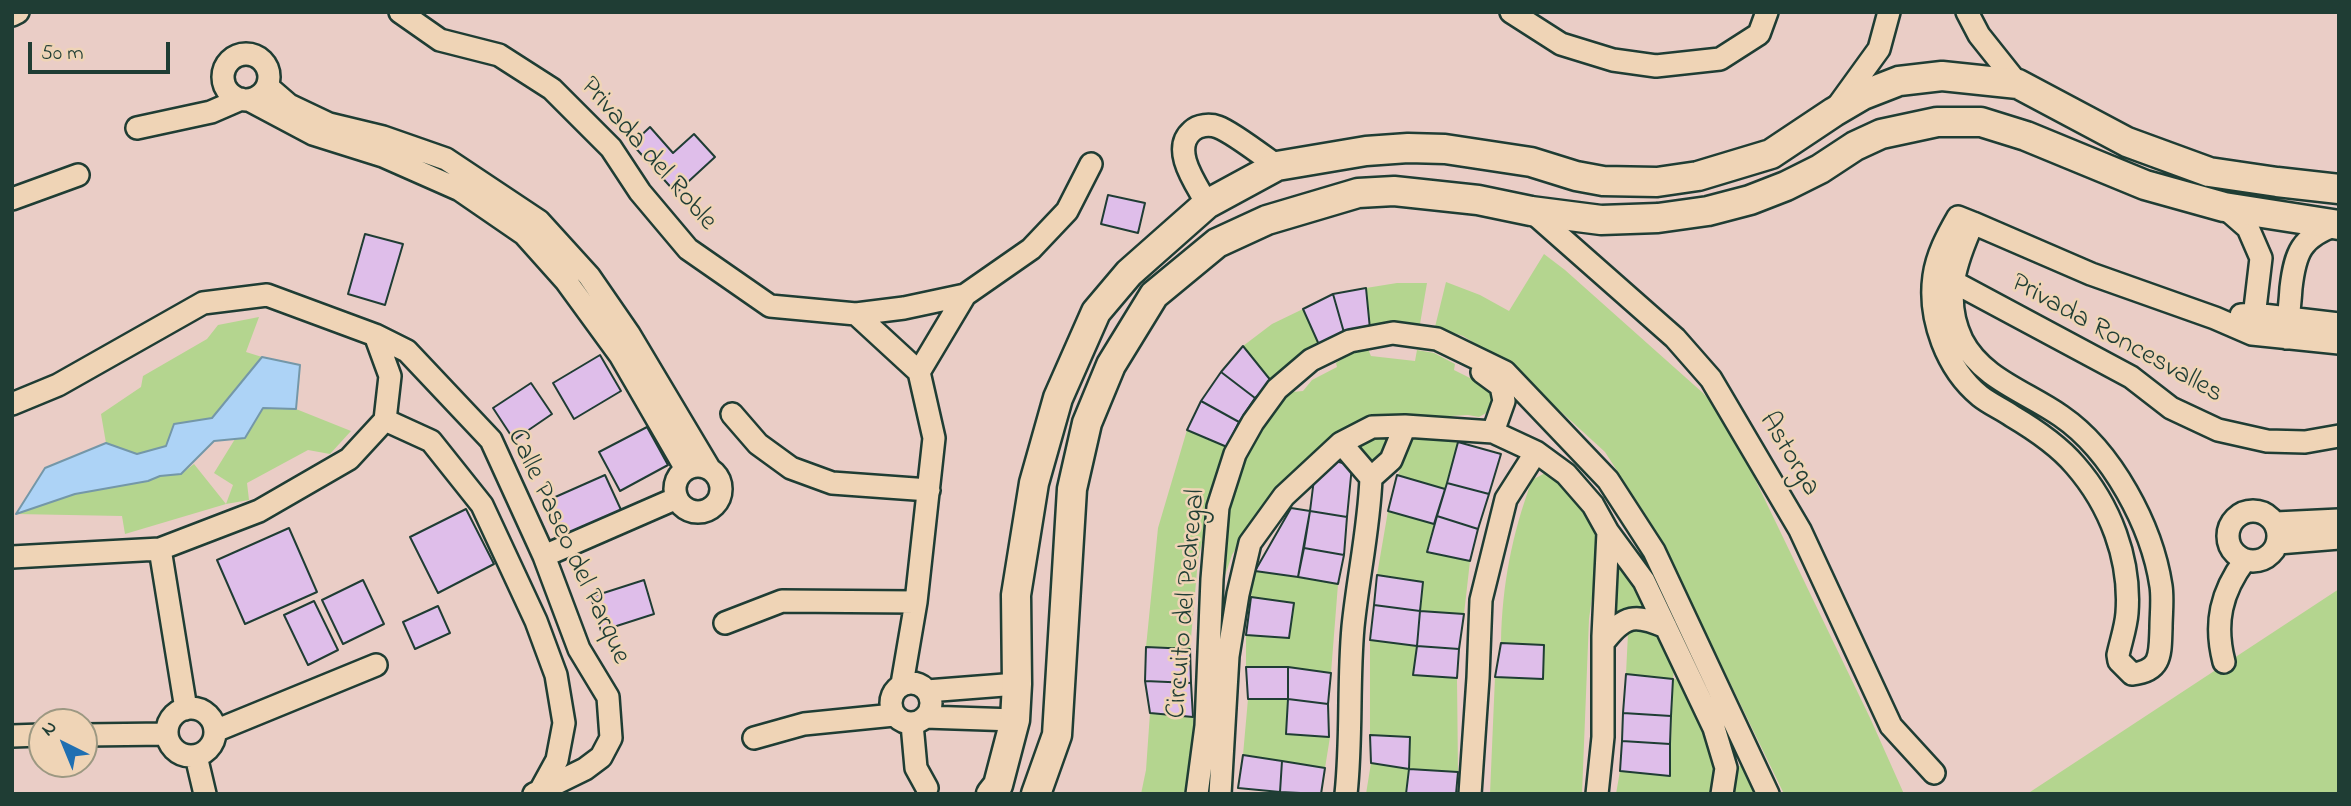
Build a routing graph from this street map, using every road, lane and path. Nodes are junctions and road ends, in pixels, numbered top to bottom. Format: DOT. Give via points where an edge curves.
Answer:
graph roads {
  1 [pos="18,12"];
  2 [pos="400,12"];
  3 [pos="1511,12"];
  4 [pos="1767,12"];
  5 [pos="1889,12"];
  6 [pos="1966,12"];
  7 [pos="12,15"];
  8 [pos="2018,84"];
  9 [pos="267,86"];
  10 [pos="245,99"];
  11 [pos="1833,112"];
  12 [pos="1981,122"];
  13 [pos="137,128"];
  14 [pos="1855,146"];
  15 [pos="1091,163"];
  16 [pos="1277,166"];
  17 [pos="78,175"];
  18 [pos="2339,188"];
  19 [pos="12,199"];
  20 [pos="1207,204"];
  21 [pos="2224,207"];
  22 [pos="1531,211"];
  23 [pos="1965,220"];
  24 [pos="2337,225"];
  25 [pos="2261,258"];
  26 [pos="2294,263"];
  27 [pos="1129,273"];
  28 [pos="1952,281"];
  29 [pos="965,295"];
  30 [pos="1154,295"];
  31 [pos="856,314"];
  32 [pos="2253,324"];
  33 [pos="2339,324"];
  34 [pos="2287,328"];
  35 [pos="375,335"];
  36 [pos="2339,343"];
  37 [pos="1311,360"];
  38 [pos="919,372"];
  39 [pos="12,404"];
  40 [pos="732,414"];
  41 [pos="385,420"];
  42 [pos="1405,426"];
  43 [pos="1493,432"];
  44 [pos="2339,436"];
  45 [pos="1341,443"];
  46 [pos="1536,452"];
  47 [pos="709,468"];
  48 [pos="686,469"];
  49 [pos="1371,478"];
  50 [pos="929,490"];
  51 [pos="677,498"];
  52 [pos="2339,520"];
  53 [pos="1608,532"];
  54 [pos="2277,533"];
  55 [pos="2339,538"];
  56 [pos="160,549"];
  57 [pos="544,556"];
  58 [pos="12,557"];
  59 [pos="2245,560"];
  60 [pos="916,602"];
  61 [pos="725,623"];
  62 [pos="1666,627"];
  63 [pos="1603,639"];
  64 [pos="2224,663"];
  65 [pos="376,665"];
  66 [pos="902,684"];
  67 [pos="1017,684"];
  68 [pos="928,691"];
  69 [pos="186,709"];
  70 [pos="910,719"];
  71 [pos="1015,720"];
  72 [pos="215,731"];
  73 [pos="167,734"];
  74 [pos="98,735"];
  75 [pos="754,738"];
  76 [pos="196,756"];
  77 [pos="1934,773"];
  78 [pos="927,788"];
  79 [pos="537,792"];
  80 [pos="205,794"];
  81 [pos="991,794"];
  82 [pos="1036,794"];
  83 [pos="1197,794"];
  84 [pos="1220,794"];
  85 [pos="1346,794"];
  86 [pos="1470,794"];
  87 [pos="1597,794"];
  88 [pos="1722,794"];
  89 [pos="1768,794"];
  1 -- 7 [label="street"];
  2 -- 31 [label="street, Privada del Roble" via="440,40 499,55 552,89 611,148 640,192 688,249 770,306"];
  3 -- 4 [label="street" via="1561,44 1613,60 1656,66 1720,59 1759,34"];
  5 -- 11 [label="street" via="1878,49"];
  6 -- 8 [label="street"];
  8 -- 11 [label="street" via="1942,76 1899,82"];
  8 -- 12 [label="street"];
  8 -- 18 [label="street" via="2127,142 2209,172"];
  9 -- 10 [label="street"];
  9 -- 10 [label="street" via="268,70 259,58 236,56 225,67 224,83"];
  9 -- 47 [label="street" via="289,105 329,124 446,159 539,221 589,276"];
  10 -- 13 [label="street" via="211,112"];
  10 -- 48 [label="street" via="313,134 383,156 460,190 524,234 566,281 620,355"];
  11 -- 14 [label="street"];
  11 -- 16 [label="street" via="1771,154 1698,176 1657,182 1603,181 1531,162 1445,149 1366,151"];
  12 -- 14 [label="street" via="1908,127"];
  12 -- 21 [label="street" via="2145,186"];
  14 -- 22 [label="street" via="1786,186 1708,211 1601,220"];
  15 -- 29 [label="street, Privada del Roble" via="1067,211 1040,240"];
  16 -- 20 [label="street"];
  16 -- 20 [label="street" via="1218,127 1198,127 1183,145 1186,164"];
  17 -- 19 [label="street"];
  20 -- 27 [label="street"];
  21 -- 24 [label="street"];
  21 -- 25 [label="street" via="2248,228"];
  22 -- 30 [label="street" via="1478,200 1358,192 1268,219 1217,243"];
  22 -- 77 [label="street, Astorga" via="1675,338 1711,379 1800,530 1891,726"];
  23 -- 28 [label="street"];
  23 -- 28 [label="street" via="1939,255 1934,277 1943,347 1980,396 2033,429 2074,463 2094,489 2116,534 2123,562 2127,613 2119,662 2132,674 2145,673 2161,652 2161,588 2144,523 2125,488 2078,430 1992,375 1973,356 1957,328"];
  23 -- 32 [label="street, Privada Roncesvalles" via="2091,274 2215,318"];
  24 -- 26 [label="street" via="2310,238"];
  25 -- 26 [label="street"];
  25 -- 32 [label="street"];
  26 -- 34 [label="street"];
  27 -- 30 [label="street"];
  27 -- 67 [label="street" via="1096,312 1058,398 1034,483 1016,596"];
  28 -- 44 [label="street, Privada Roncesvalles" via="2131,377 2171,408 2218,430 2305,442"];
  29 -- 31 [label="street, Privada del Roble"];
  29 -- 38 [label="street, Privada del Roble"];
  30 -- 82 [label="street" via="1111,365 1087,424 1072,489 1057,735"];
  31 -- 38 [label="street"];
  32 -- 34 [label="street, Privada Roncesvalles"];
  33 -- 34 [label="street, Privada Roncesvalles"];
  34 -- 36 [label="street, Privada Roncesvalles"];
  35 -- 39 [label="street, Calle Paseo del Parque" via="267,295 203,303 58,385"];
  35 -- 41 [label="street" via="390,376"];
  35 -- 57 [label="street, Calle Paseo del Parque" via="407,351 491,440"];
  37 -- 43 [label="street" via="1375,347 1433,349 1478,369 1501,386 1504,401"];
  37 -- 83 [label="street, Circuito del Pedregal" via="1277,389 1253,422 1234,454 1218,507 1206,726"];
  37 -- 89 [label="street, Circuito del Pedregal" via="1350,341 1393,333 1437,339 1504,372 1608,480 1632,514 1654,551"];
  38 -- 50 [label="street" via="934,438"];
  40 -- 50 [label="street" via="758,444 791,468 832,483"];
  41 -- 56 [label="street" via="349,459 259,512"];
  41 -- 79 [label="street, Calle Paseo del Parque" via="431,441 482,505 536,621 556,675 564,723 556,760"];
  42 -- 43 [label="street, Circuito del Pedregal"];
  42 -- 45 [label="street, Circuito del Pedregal" via="1372,427"];
  42 -- 49 [label="street" via="1391,460"];
  43 -- 46 [label="street, Circuito del Pedregal"];
  45 -- 49 [label="street"];
  45 -- 84 [label="street, Circuito del Pedregal" via="1284,496 1250,543 1228,656"];
  46 -- 53 [label="street, Circuito del Pedregal" via="1566,474 1593,505"];
  46 -- 86 [label="street" via="1506,499 1481,600"];
  47 -- 48 [label="street"];
  47 -- 51 [label="street" via="721,488 711,508 695,512"];
  48 -- 51 [label="street" via="676,482"];
  49 -- 85 [label="street" via="1370,518 1353,629"];
  50 -- 60 [label="street"];
  51 -- 57 [label="street"];
  52 -- 54 [label="street"];
  53 -- 62 [label="street, Circuito del Pedregal" via="1644,581"];
  53 -- 63 [label="street"];
  54 -- 55 [label="street"];
  54 -- 59 [label="street" via="2273,552 2255,561"];
  54 -- 59 [label="street" via="2270,516 2254,510 2231,523 2231,549"];
  56 -- 58 [label="street"];
  56 -- 69 [label="street"];
  57 -- 79 [label="street, Calle Paseo del Parque" via="579,649 608,696 611,738 601,757"];
  59 -- 64 [label="street" via="2220,608"];
  60 -- 61 [label="street" via="782,601"];
  60 -- 66 [label="street"];
  62 -- 63 [label="street" via="1629,618"];
  62 -- 88 [label="street, Circuito del Pedregal" via="1714,728 1726,768"];
  63 -- 87 [label="street" via="1603,737"];
  65 -- 72 [label="street"];
  66 -- 68 [label="street" via="916,683"];
  66 -- 70 [label="street" via="890,701"];
  67 -- 68 [label="street"];
  67 -- 71 [label="street"];
  68 -- 70 [label="street" via="931,705"];
  69 -- 72 [label="street" via="208,716"];
  69 -- 73 [label="street" via="172,718"];
  70 -- 71 [label="street"];
  70 -- 75 [label="street" via="804,724"];
  70 -- 78 [label="street" via="916,768"];
  71 -- 81 [label="street" via="998,785"];
  72 -- 76 [label="street" via="210,747"];
  73 -- 74 [label="street"];
  73 -- 76 [label="street" via="180,754"];
  76 -- 80 [label="street"];
}
